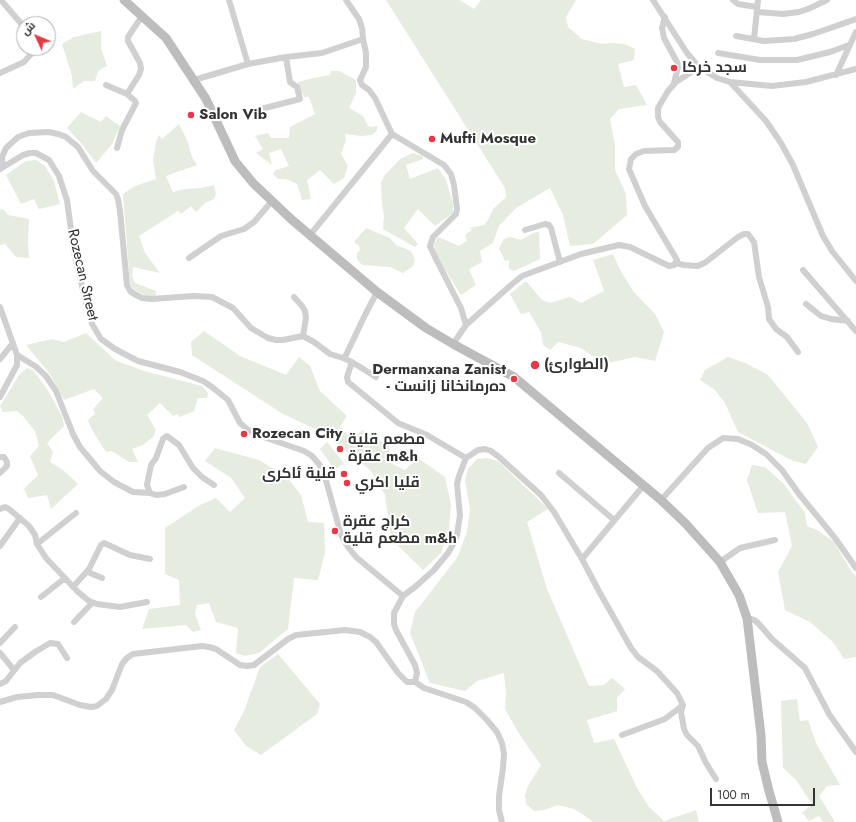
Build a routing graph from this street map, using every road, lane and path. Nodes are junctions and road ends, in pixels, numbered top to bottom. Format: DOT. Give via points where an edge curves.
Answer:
graph roads {
  1 [pos="1,0"];
  2 [pos="125,0"];
  3 [pos="229,0"];
  4 [pos="346,0"];
  5 [pos="653,0"];
  6 [pos="733,0"];
  7 [pos="758,0"];
  8 [pos="827,0"];
  9 [pos="757,9"];
  10 [pos="142,16"];
  11 [pos="16,17"];
  12 [pos="665,17"];
  13 [pos="856,19"];
  14 [pos="856,32"];
  15 [pos="736,36"];
  16 [pos="754,38"];
  17 [pos="363,39"];
  18 [pos="849,45"];
  19 [pos="718,53"];
  20 [pos="29,56"];
  21 [pos="286,57"];
  22 [pos="248,64"];
  23 [pos="699,67"];
  24 [pos="856,69"];
  25 [pos="0,73"];
  26 [pos="836,75"];
  27 [pos="194,80"];
  28 [pos="730,82"];
  29 [pos="106,85"];
  30 [pos="673,85"];
  31 [pos="127,94"];
  32 [pos="261,109"];
  33 [pos="392,134"];
  34 [pos="116,148"];
  35 [pos="2,168"];
  36 [pos="272,201"];
  37 [pos="525,230"];
  38 [pos="310,235"];
  39 [pos="189,258"];
  40 [pos="560,262"];
  41 [pos="675,263"];
  42 [pos="803,270"];
  43 [pos="856,281"];
  44 [pos="377,292"];
  45 [pos="294,297"];
  46 [pos="806,304"];
  47 [pos="0,307"];
  48 [pos="848,321"];
  49 [pos="466,325"];
  50 [pos="856,331"];
  51 [pos="303,336"];
  52 [pos="13,343"];
  53 [pos="453,344"];
  54 [pos="798,352"];
  55 [pos="17,356"];
  56 [pos="343,358"];
  57 [pos="0,360"];
  58 [pos="352,362"];
  59 [pos="376,377"];
  60 [pos="0,397"];
  61 [pos="0,457"];
  62 [pos="466,458"];
  63 [pos="0,473"];
  64 [pos="559,473"];
  65 [pos="214,485"];
  66 [pos="644,485"];
  67 [pos="184,488"];
  68 [pos="150,493"];
  69 [pos="661,500"];
  70 [pos="0,509"];
  71 [pos="76,513"];
  72 [pos="20,518"];
  73 [pos="614,520"];
  74 [pos="775,540"];
  75 [pos="37,544"];
  76 [pos="0,546"];
  77 [pos="150,559"];
  78 [pos="582,559"];
  79 [pos="720,562"];
  80 [pos="856,568"];
  81 [pos="88,572"];
  82 [pos="65,578"];
  83 [pos="102,578"];
  84 [pos="73,587"];
  85 [pos="403,596"];
  86 [pos="41,597"];
  87 [pos="146,602"];
  88 [pos="92,603"];
  89 [pos="747,618"];
  90 [pos="74,622"];
  91 [pos="15,627"];
  92 [pos="0,643"];
  93 [pos="0,653"];
  94 [pos="67,658"];
  95 [pos="14,670"];
  96 [pos="415,682"];
  97 [pos="0,684"];
  98 [pos="0,702"];
  99 [pos="683,705"];
  100 [pos="622,735"];
  101 [pos="856,752"];
  102 [pos="716,779"];
  103 [pos="502,822"];
  104 [pos="778,822"];
  1 -- 11 [label="street"];
  2 -- 10 [label="street"];
  3 -- 22 [label="street"];
  4 -- 17 [label="street" via="362,28"];
  5 -- 12 [label="street"];
  6 -- 9 [label="street"];
  7 -- 9 [label="street"];
  8 -- 9 [label="street" via="799,12 783,14"];
  9 -- 16 [label="street"];
  10 -- 27 [label="street" via="166,38"];
  10 -- 31 [label="street" via="128,36 141,69"];
  12 -- 23 [label="street" via="677,40"];
  12 -- 30 [label="street" via="662,28 664,38 678,67"];
  13 -- 16 [label="street" via="794,39 764,41"];
  14 -- 18 [label="street"];
  15 -- 16 [label="street"];
  17 -- 21 [label="street" via="322,53"];
  17 -- 33 [label="street" via="366,67 360,80 375,98"];
  18 -- 19 [label="street" via="797,60 760,60"];
  18 -- 26 [label="street"];
  20 -- 25 [label="street" via="24,62"];
  21 -- 22 [label="street"];
  21 -- 32 [label="street" via="290,82 297,87 300,99"];
  22 -- 27 [label="street"];
  23 -- 28 [label="street" via="717,78"];
  23 -- 30 [label="street"];
  24 -- 26 [label="street"];
  26 -- 28 [label="street" via="772,86"];
  27 -- 36 [label="street" via="206,99 235,161"];
  28 -- 43 [label="street" via="766,121 782,143 823,236"];
  29 -- 31 [label="street"];
  30 -- 41 [label="street" via="658,108 658,117 678,142 678,147 674,150 644,151 636,154 629,169 645,206 677,260"];
  31 -- 34 [label="street" via="136,103"];
  33 -- 38 [label="street"];
  33 -- 49 [label="street" via="444,165 451,174 456,214 433,237 430,246 462,308"];
  35 -- 51 [label="street" via="2,157 6,148 18,138 38,132 66,137 78,146 93,171 116,194 120,211 126,285 134,294 152,299 212,297 233,308 251,328 268,338 283,340"];
  35 -- 85 [label="street, Rozecan Street" via="23,154 36,153 49,160 59,176 67,200 74,252 85,299 92,324 101,339 138,361 203,381 228,400 246,429 312,456 324,473 342,535 348,547 356,557"];
  36 -- 38 [label="street"];
  36 -- 39 [label="street" via="249,226 221,236"];
  37 -- 40 [label="street" via="549,225 552,228"];
  38 -- 44 [label="street"];
  40 -- 41 [label="street" via="618,245 630,247 669,266"];
  40 -- 49 [label="street" via="522,276"];
  41 -- 54 [label="street" via="698,266 738,237 748,234 754,242 769,319"];
  42 -- 48 [label="street"];
  44 -- 53 [label="street" via="426,328"];
  44 -- 56 [label="street"];
  45 -- 51 [label="street" via="305,311"];
  46 -- 48 [label="street" via="821,316"];
  47 -- 52 [label="street"];
  48 -- 50 [label="street"];
  49 -- 53 [label="street"];
  51 -- 56 [label="street" via="330,354"];
  52 -- 55 [label="street"];
  52 -- 57 [label="street"];
  53 -- 66 [label="street" via="514,377"];
  55 -- 60 [label="street" via="17,365"];
  55 -- 68 [label="street" via="46,376 56,391 80,447 100,471 114,482 134,492"];
  56 -- 58 [label="street"];
  58 -- 59 [label="street"];
  58 -- 62 [label="street" via="346,377 348,382 398,423 427,435"];
  61 -- 63 [label="street" via="4,457 7,466"];
  62 -- 78 [label="street" via="478,450 485,449 499,457 547,503"];
  62 -- 85 [label="street" via="458,476 460,515 454,543 434,570"];
  64 -- 73 [label="street"];
  65 -- 68 [label="street" via="202,478 179,445 167,436 151,465 147,485"];
  66 -- 69 [label="street"];
  66 -- 73 [label="street"];
  67 -- 68 [label="street" via="165,494"];
  69 -- 79 [label="street"];
  69 -- 80 [label="street" via="708,448 723,438 738,439 766,454 782,470"];
  70 -- 72 [label="street" via="5,507"];
  71 -- 75 [label="street"];
  72 -- 75 [label="street" via="33,531"];
  72 -- 76 [label="street"];
  73 -- 78 [label="street"];
  74 -- 79 [label="street" via="740,548"];
  75 -- 82 [label="street"];
  77 -- 81 [label="street" via="130,555 104,543"];
  78 -- 99 [label="street" via="631,648 638,657 657,671 677,693"];
  79 -- 89 [label="street"];
  81 -- 83 [label="street"];
  81 -- 84 [label="street"];
  82 -- 84 [label="street"];
  82 -- 86 [label="street"];
  84 -- 88 [label="street"];
  85 -- 96 [label="street" via="394,613 394,624 417,673"];
  87 -- 88 [label="street" via="120,607"];
  88 -- 90 [label="street"];
  89 -- 101 [label="street" via="758,623 805,668 829,714"];
  89 -- 104 [label="street" via="762,762"];
  91 -- 92 [label="street"];
  93 -- 95 [label="street"];
  94 -- 95 [label="street" via="58,644 50,644 35,652"];
  95 -- 97 [label="street"];
  96 -- 98 [label="street" via="407,682 398,674 370,637 360,632 345,630 296,635 254,665 247,666 240,665 216,649 202,646 133,654 122,664 106,699 97,706 80,705 53,695 17,697"];
  96 -- 103 [label="street" via="424,688 466,702 497,732 504,754 499,796"];
  99 -- 100 [label="street" via="665,719"];
  99 -- 102 [label="street" via="681,712 684,729 698,746"];
}
